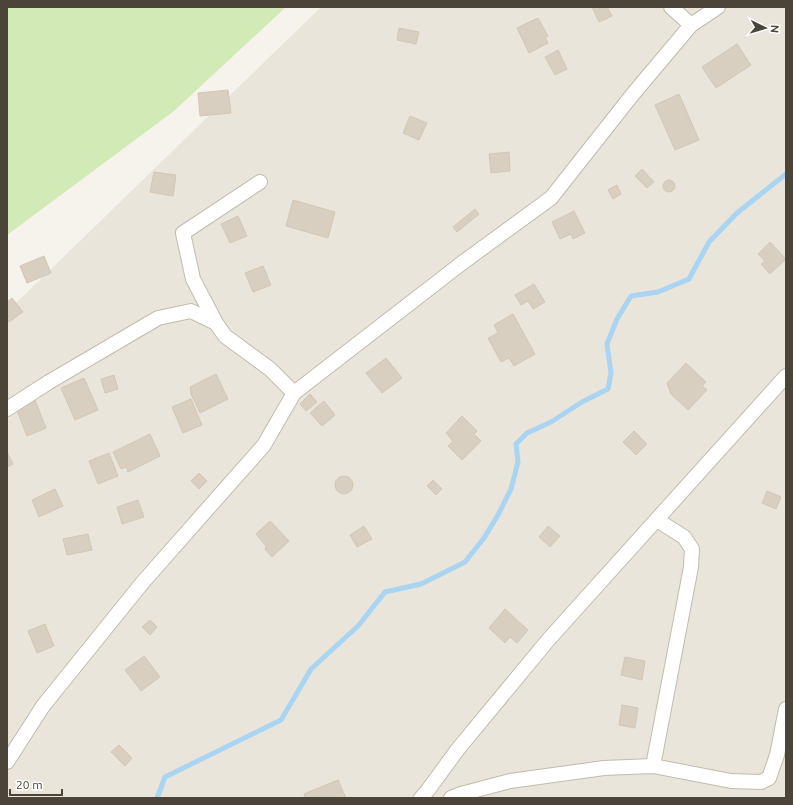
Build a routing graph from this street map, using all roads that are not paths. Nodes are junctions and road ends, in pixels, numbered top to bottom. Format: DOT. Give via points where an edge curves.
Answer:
graph roads {
  1 [pos="671,7"];
  2 [pos="718,7"];
  3 [pos="691,25"];
  4 [pos="260,182"];
  5 [pos="216,323"];
  6 [pos="786,376"];
  7 [pos="294,393"];
  8 [pos="7,409"];
  9 [pos="657,520"];
  10 [pos="786,710"];
  11 [pos="7,762"];
  12 [pos="653,766"];
  13 [pos="421,798"];
  14 [pos="451,798"];
  1 -- 3 [label="street"];
  2 -- 3 [label="street"];
  3 -- 7 [label="street" via="551,198 462,263"];
  4 -- 5 [label="street" via="183,233 193,279"];
  5 -- 7 [label="street" via="225,336 270,369"];
  5 -- 8 [label="street" via="191,311 158,318"];
  6 -- 9 [label="street"];
  7 -- 11 [label="street" via="264,445 143,582 43,706"];
  9 -- 12 [label="street" via="684,537 692,549 692,561"];
  9 -- 13 [label="street" via="549,639"];
  10 -- 12 [label="street" via="777,755 769,778 761,782 731,781"];
  12 -- 14 [label="street" via="604,768 510,781"];
}
